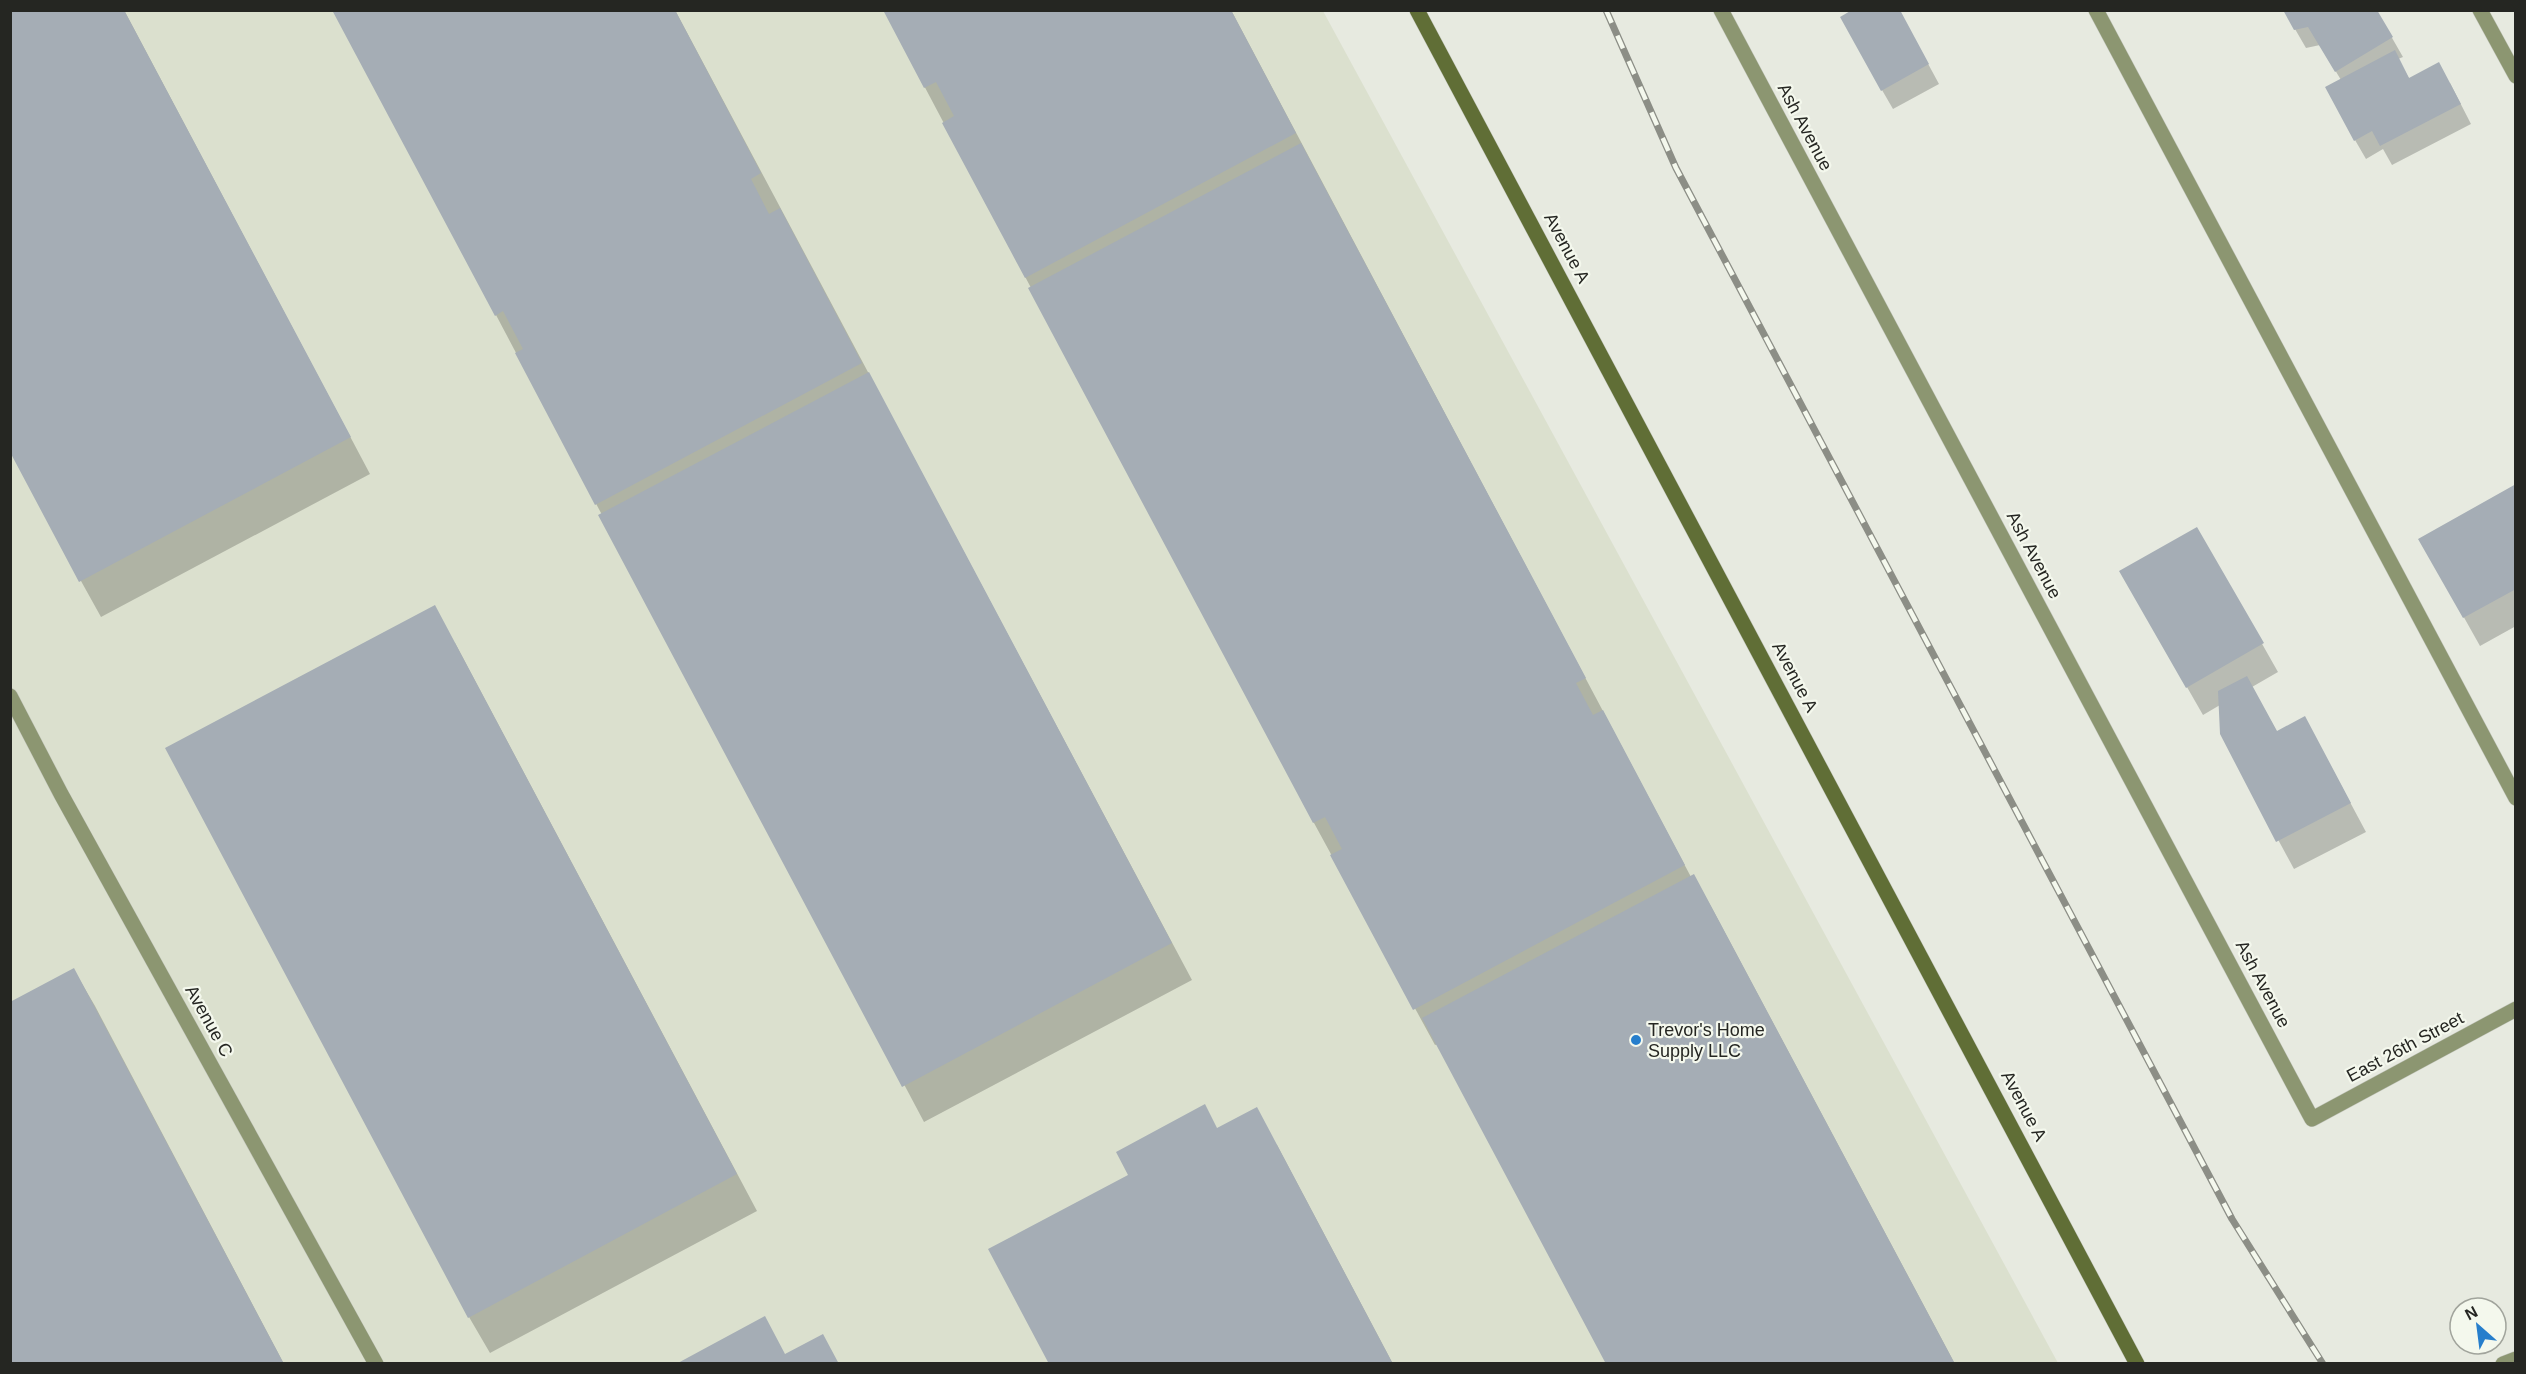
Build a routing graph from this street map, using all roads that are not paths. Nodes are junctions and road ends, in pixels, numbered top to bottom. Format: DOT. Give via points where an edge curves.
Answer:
graph roads {
  1 [pos="1418,10"];
  2 [pos="1721,10"];
  3 [pos="2096,10"];
  4 [pos="2480,10"];
  5 [pos="2516,76"];
  6 [pos="10,696"];
  7 [pos="2516,798"];
  8 [pos="2516,1009"];
  9 [pos="2312,1119"];
  10 [pos="2516,1359"];
  11 [pos="376,1364"];
  12 [pos="2137,1364"];
  13 [pos="2503,1364"];
  1 -- 12 [label="main road, Avenue A"];
  2 -- 9 [label="street, Ash Avenue"];
  3 -- 7 [label="street"];
  4 -- 5 [label="street"];
  6 -- 11 [label="street, Avenue C"];
  8 -- 9 [label="street, East 26th Street"];
  10 -- 13 [label="street"];
}
